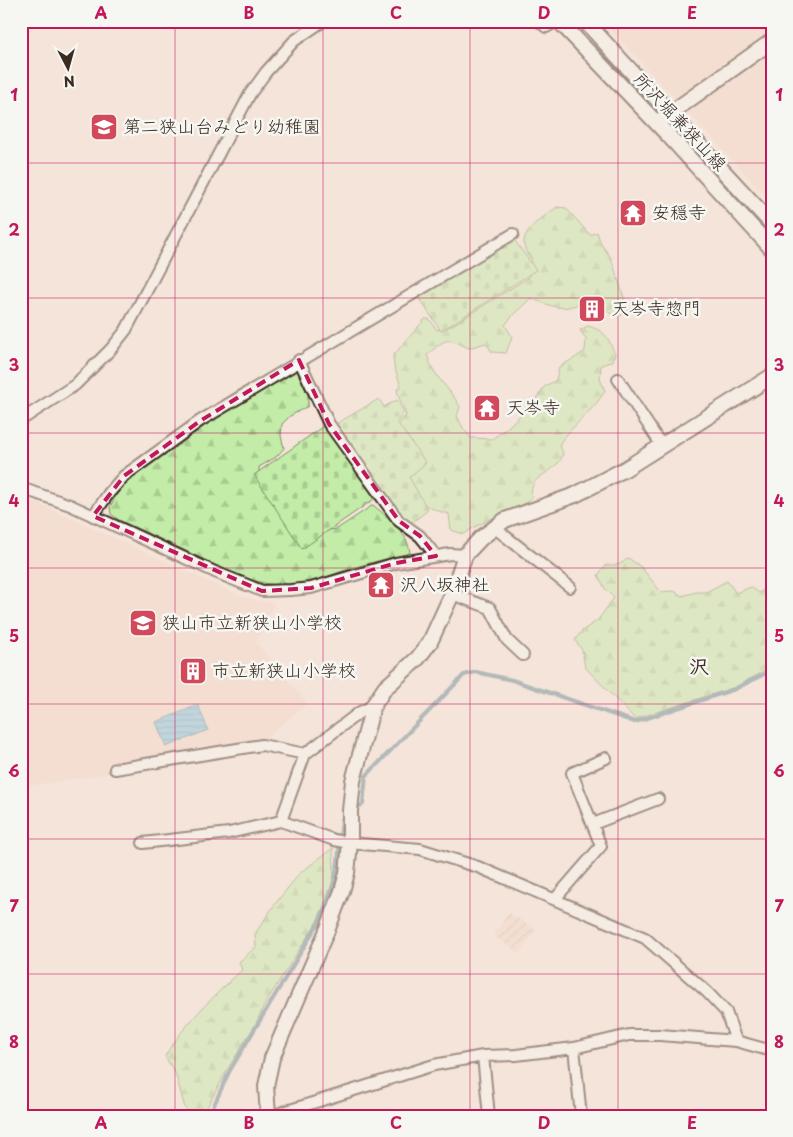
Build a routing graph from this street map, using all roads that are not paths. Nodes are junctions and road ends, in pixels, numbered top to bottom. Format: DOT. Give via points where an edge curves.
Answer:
graph roads {
  1 [pos="323,21"];
  2 [pos="539,21"];
  3 [pos="558,21"];
  4 [pos="585,21"];
  5 [pos="772,41"];
  6 [pos="669,114"];
  7 [pos="657,123"];
  8 [pos="770,218"];
  9 [pos="513,234"];
  10 [pos="772,249"];
  11 [pos="299,360"];
  12 [pos="772,376"];
  13 [pos="618,379"];
  14 [pos="21,420"];
  15 [pos="662,446"];
  16 [pos="21,488"];
  17 [pos="93,516"];
  18 [pos="495,528"];
  19 [pos="465,554"];
  20 [pos="436,556"];
  21 [pos="570,588"];
  22 [pos="452,594"];
  23 [pos="522,655"];
  24 [pos="373,706"];
  25 [pos="305,754"];
  26 [pos="606,758"];
  27 [pos="115,769"];
  28 [pos="658,799"];
  29 [pos="281,821"];
  30 [pos="593,824"];
  31 [pos="143,843"];
  32 [pos="350,843"];
  33 [pos="556,899"];
  34 [pos="736,1041"];
  35 [pos="574,1048"];
  36 [pos="772,1051"];
  37 [pos="483,1056"];
  38 [pos="269,1116"];
  39 [pos="489,1116"];
  40 [pos="581,1116"];
  1 -- 14 [label="street" via="294,41 250,94 126,330 75,384"];
  2 -- 3 [label="street" via="546,27"];
  3 -- 7 [label="street, 所沢堀兼狭山線"];
  4 -- 6 [label="street, 所沢堀兼狭山線"];
  5 -- 6 [label="street"];
  6 -- 7 [label="street"];
  6 -- 8 [label="street, 所沢堀兼狭山線"];
  7 -- 10 [label="street, 所沢堀兼狭山線"];
  9 -- 11 [label="street"];
  11 -- 17 [label="street" via="200,421 124,476"];
  11 -- 20 [label="street" via="329,424 399,520 420,536"];
  12 -- 15 [label="street"];
  13 -- 15 [label="street"];
  15 -- 18 [label="street" via="575,495 505,520"];
  16 -- 17 [label="street"];
  17 -- 20 [label="street" via="262,591 311,588 396,563"];
  18 -- 19 [label="street"];
  18 -- 21 [label="street"];
  19 -- 20 [label="street"];
  19 -- 22 [label="street"];
  22 -- 23 [label="street" via="490,608 507,640"];
  22 -- 24 [label="street" via="430,642 418,658 385,688"];
  24 -- 25 [label="street" via="360,712"];
  24 -- 32 [label="street" via="350,798"];
  25 -- 27 [label="street" via="262,745"];
  25 -- 29 [label="street"];
  26 -- 30 [label="street" via="572,773"];
  28 -- 30 [label="street"];
  29 -- 31 [label="street" via="229,833"];
  29 -- 32 [label="street"];
  30 -- 33 [label="street" via="601,846"];
  32 -- 33 [label="street" via="420,849 478,867"];
  32 -- 38 [label="street" via="342,891 272,1058 266,1086"];
  33 -- 34 [label="street" via="645,938 726,1012"];
  34 -- 35 [label="street" via="629,1035"];
  34 -- 36 [label="street"];
  35 -- 37 [label="street"];
  35 -- 40 [label="street"];
  37 -- 38 [label="street" via="434,1065"];
  37 -- 39 [label="street"];
}
